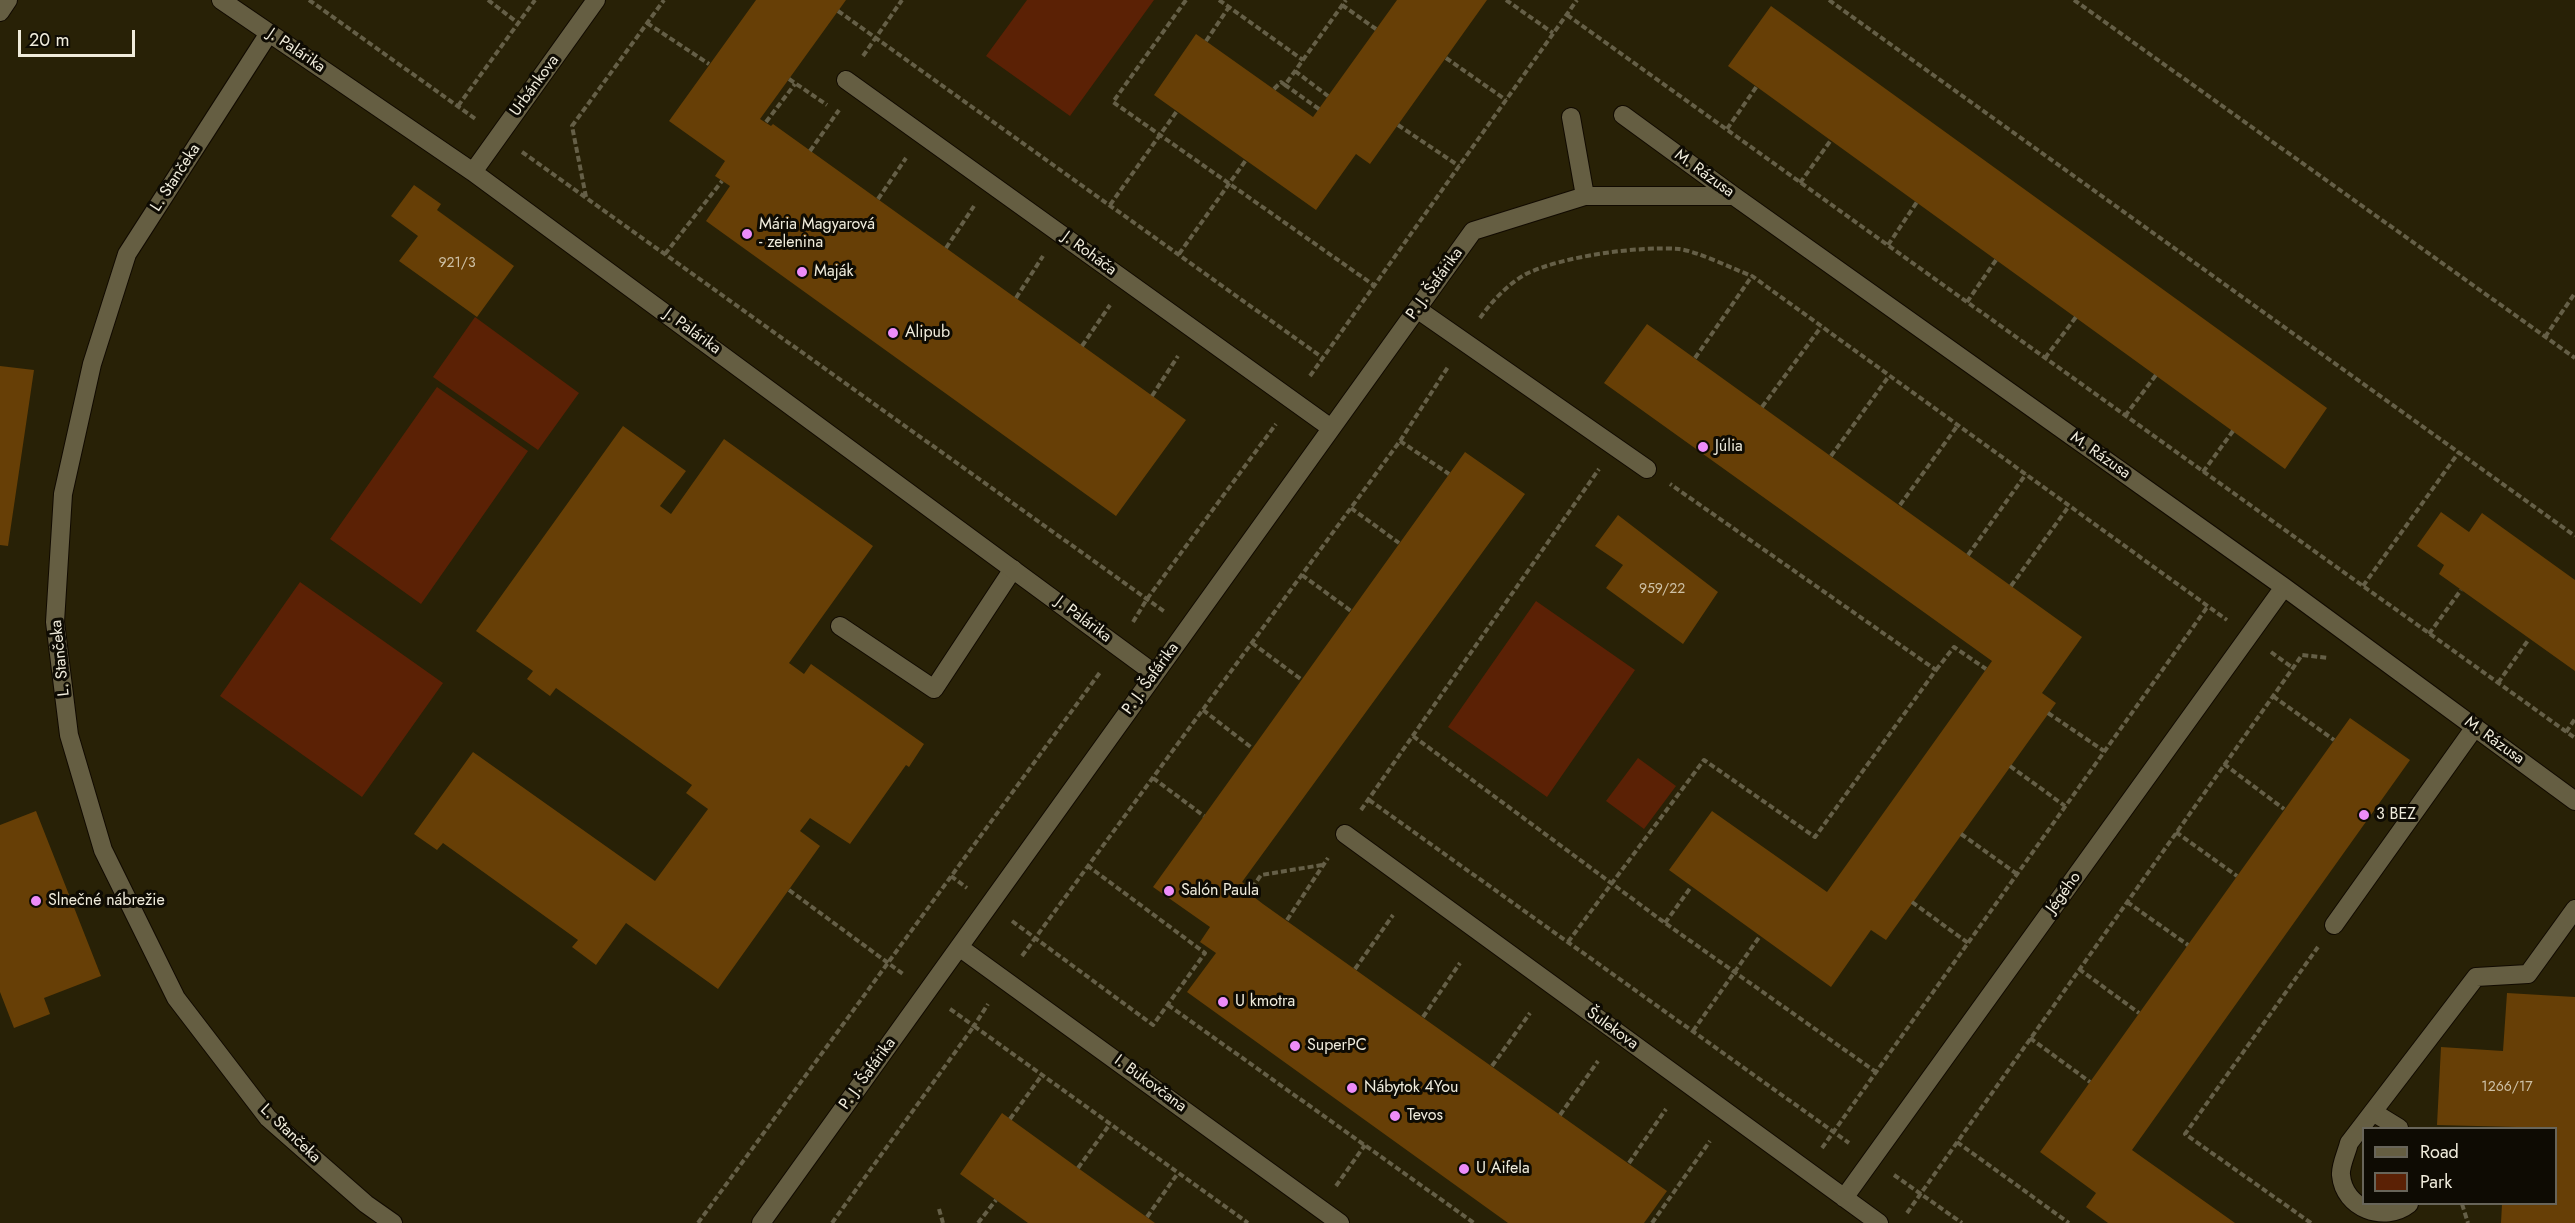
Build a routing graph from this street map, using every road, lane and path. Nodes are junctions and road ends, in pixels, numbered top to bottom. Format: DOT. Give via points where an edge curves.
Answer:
graph roads {
  1 [pos="8,0"];
  2 [pos="221,0"];
  3 [pos="309,0"];
  4 [pos="488,0"];
  5 [pos="535,0"];
  6 [pos="596,0"];
  7 [pos="664,0"];
  8 [pos="1186,0"];
  9 [pos="1219,0"];
  10 [pos="1346,0"];
  11 [pos="1506,0"];
  12 [pos="1577,0"];
  13 [pos="1829,0"];
  14 [pos="2073,0"];
  15 [pos="1342,5"];
  16 [pos="1229,7"];
  17 [pos="838,10"];
  18 [pos="0,12"];
  19 [pos="1567,14"];
  20 [pos="518,23"];
  21 [pos="647,23"];
  22 [pos="1376,29"];
  23 [pos="269,33"];
  24 [pos="1553,33"];
  25 [pos="1206,41"];
  26 [pos="1446,58"];
  27 [pos="1303,60"];
  28 [pos="709,64"];
  29 [pos="1295,71"];
  30 [pos="789,79"];
  31 [pos="846,80"];
  32 [pos="795,84"];
  33 [pos="1285,85"];
  34 [pos="1757,86"];
  35 [pos="1274,90"];
  36 [pos="1328,96"];
  37 [pos="831,100"];
  38 [pos="1506,100"];
  39 [pos="458,106"];
  40 [pos="841,107"];
  41 [pos="1319,109"];
  42 [pos="1177,111"];
  43 [pos="1623,115"];
  44 [pos="1571,117"];
  45 [pos="766,123"];
  46 [pos="1398,125"];
  47 [pos="1726,129"];
  48 [pos="499,135"];
  49 [pos="1160,135"];
  50 [pos="1831,140"];
  51 [pos="810,151"];
  52 [pos="907,156"];
  53 [pos="1246,160"];
  54 [pos="1459,166"];
  55 [pos="473,172"];
  56 [pos="722,181"];
  57 [pos="1229,183"];
  58 [pos="1800,183"];
  59 [pos="1586,196"];
  60 [pos="1734,196"];
  61 [pos="586,198"];
  62 [pos="878,200"];
  63 [pos="1917,202"];
  64 [pos="974,205"];
  65 [pos="1110,205"];
  66 [pos="1888,245"];
  67 [pos="946,248"];
  68 [pos="665,254"];
  69 [pos="1179,254"];
  70 [pos="1043,256"];
  71 [pos="1996,260"];
  72 [pos="1752,276"];
  73 [pos="1375,285"];
  74 [pos="2575,293"];
  75 [pos="1016,298"];
  76 [pos="1967,302"];
  77 [pos="1110,305"];
  78 [pos="1417,309"];
  79 [pos="2076,317"];
  80 [pos="1821,327"];
  81 [pos="2545,337"];
  82 [pos="1464,342"];
  83 [pos="1082,346"];
  84 [pos="1178,356"];
  85 [pos="1323,358"];
  86 [pos="1695,358"];
  87 [pos="2045,358"];
  88 [pos="2575,358"];
  89 [pos="2156,375"];
  90 [pos="1889,376"];
  91 [pos="1152,396"];
  92 [pos="1294,400"];
  93 [pos="1762,406"];
  94 [pos="2125,416"];
  95 [pos="1958,425"];
  96 [pos="1332,428"];
  97 [pos="2233,431"];
  98 [pos="1400,441"];
  99 [pos="1615,447"];
  100 [pos="2459,452"];
  101 [pos="1831,456"];
  102 [pos="1647,469"];
  103 [pos="2203,472"];
  104 [pos="1449,474"];
  105 [pos="2026,474"];
  106 [pos="1900,506"];
  107 [pos="2069,506"];
  108 [pos="1351,508"];
  109 [pos="2575,536"];
  110 [pos="1400,543"];
  111 [pos="1968,555"];
  112 [pos="1013,569"];
  113 [pos="1302,575"];
  114 [pos="2011,586"];
  115 [pos="2363,586"];
  116 [pos="2284,587"];
  117 [pos="2461,590"];
  118 [pos="1147,599"];
  119 [pos="1351,611"];
  120 [pos="840,626"];
  121 [pos="1188,628"];
  122 [pos="2428,634"];
  123 [pos="2529,639"];
  124 [pos="1252,643"];
  125 [pos="1118,646"];
  126 [pos="2293,668"];
  127 [pos="1986,669"];
  128 [pos="1936,670"];
  129 [pos="1155,674"];
  130 [pos="1302,680"];
  131 [pos="2498,683"];
  132 [pos="2273,696"];
  133 [pos="1203,710"];
  134 [pos="2048,712"];
  135 [pos="2575,719"];
  136 [pos="2475,727"];
  137 [pos="2566,732"];
  138 [pos="1413,736"];
  139 [pos="2575,738"];
  140 [pos="2334,740"];
  141 [pos="1252,748"];
  142 [pos="2104,751"];
  143 [pos="2224,764"];
  144 [pos="2010,766"];
  145 [pos="1153,778"];
  146 [pos="1369,800"];
  147 [pos="2575,801"];
  148 [pos="2065,806"];
  149 [pos="2284,809"];
  150 [pos="1204,816"];
  151 [pos="2176,832"];
  152 [pos="1345,834"];
  153 [pos="1961,834"];
  154 [pos="1323,865"];
  155 [pos="1088,867"];
  156 [pos="2017,874"];
  157 [pos="951,876"];
  158 [pos="2236,876"];
  159 [pos="1612,883"];
  160 [pos="1691,886"];
  161 [pos="1252,888"];
  162 [pos="789,890"];
  163 [pos="1912,902"];
  164 [pos="2127,902"];
  165 [pos="989,905"];
  166 [pos="2575,909"];
  167 [pos="1393,915"];
  168 [pos="1287,920"];
  169 [pos="1665,923"];
  170 [pos="2334,925"];
  171 [pos="1760,936"];
  172 [pos="1035,938"];
  173 [pos="1568,942"];
  174 [pos="1968,943"];
  175 [pos="2188,945"];
  176 [pos="959,947"];
  177 [pos="1209,948"];
  178 [pos="1205,952"];
  179 [pos="888,963"];
  180 [pos="1460,963"];
  181 [pos="1355,969"];
  182 [pos="2079,969"];
  183 [pos="1735,972"];
  184 [pos="904,975"];
  185 [pos="1005,979"];
  186 [pos="1168,1005"];
  187 [pos="1530,1013"];
  188 [pos="2139,1013"];
  189 [pos="1423,1017"];
  190 [pos="974,1026"];
  191 [pos="1693,1031"];
  192 [pos="2030,1038"];
  193 [pos="1598,1061"];
  194 [pos="1492,1066"];
  195 [pos="1876,1072"];
  196 [pos="1042,1075"];
  197 [pos="2090,1082"];
  198 [pos="1666,1109"];
  199 [pos="2373,1112"];
  200 [pos="1560,1115"];
  201 [pos="1010,1119"];
  202 [pos="1110,1124"];
  203 [pos="2397,1127"];
  204 [pos="1834,1132"];
  205 [pos="1710,1141"];
  206 [pos="1956,1142"];
  207 [pos="1365,1145"];
  208 [pos="1872,1159"];
  209 [pos="1629,1163"];
  210 [pos="1350,1166"];
  211 [pos="1078,1168"];
  212 [pos="1806,1171"];
  213 [pos="1178,1173"];
  214 [pos="1920,1193"];
  215 [pos="1844,1198"];
  216 [pos="996,1200"];
  217 [pos="2407,1205"];
  218 [pos="2463,1205"];
  219 [pos="939,1209"];
  220 [pos="1904,1216"];
  221 [pos="1147,1217"];
  222 [pos="1246,1222"];
  223 [pos="393,1223"];
  224 [pos="699,1223"];
  225 [pos="761,1223"];
  226 [pos="832,1223"];
  227 [pos="943,1223"];
  228 [pos="978,1223"];
  229 [pos="1340,1223"];
  230 [pos="1474,1223"];
  231 [pos="1652,1223"];
  232 [pos="1879,1223"];
  233 [pos="1962,1223"];
  234 [pos="2069,1223"];
  235 [pos="2311,1223"];
  236 [pos="2468,1223"];
  1 -- 18 [label="street"];
  2 -- 23 [label="street, J. Palárika"];
  3 -- 39 [label="path"];
  4 -- 20 [label="path"];
  5 -- 20 [label="path"];
  6 -- 48 [label="street, Urbánkova"];
  7 -- 21 [label="path"];
  8 -- 49 [label="path" via="1113,102"];
  9 -- 16 [label="path"];
  10 -- 15 [label="path"];
  11 -- 24 [label="path"];
  12 -- 19 [label="path"];
  13 -- 100 [label="path"];
  14 -- 81 [label="path"];
  15 -- 22 [label="path"];
  15 -- 27 [label="path"];
  16 -- 25 [label="path"];
  16 -- 27 [label="path"];
  17 -- 65 [label="path"];
  19 -- 24 [label="path"];
  19 -- 47 [label="path"];
  20 -- 39 [label="path"];
  21 -- 28 [label="path"];
  21 -- 61 [label="path" via="572,126"];
  23 -- 55 [label="street, J. Palárika"];
  23 -- 223 [label="street, L. Stančeka" via="127,254 92,364 63,495 55,622 69,735 103,850 176,998 268,1118"];
  24 -- 38 [label="path"];
  26 -- 38 [label="path"];
  27 -- 29 [label="path"];
  29 -- 33 [label="path"];
  29 -- 36 [label="path"];
  30 -- 32 [label="path"];
  31 -- 92 [label="street, J. Roháča"];
  32 -- 37 [label="path" via="827,106"];
  32 -- 45 [label="path"];
  33 -- 35 [label="path" via="1281,82"];
  33 -- 41 [label="path"];
  34 -- 47 [label="path"];
  38 -- 54 [label="path"];
  39 -- 48 [label="path"];
  40 -- 51 [label="path"];
  42 -- 49 [label="path"];
  43 -- 60 [label="street, M. Rázusa"];
  44 -- 59 [label="street"];
  46 -- 54 [label="path"];
  47 -- 58 [label="path"];
  48 -- 55 [label="street, Urbánkova"];
  48 -- 61 [label="path"];
  49 -- 57 [label="path"];
  49 -- 65 [label="path"];
  50 -- 58 [label="path"];
  52 -- 62 [label="path"];
  53 -- 57 [label="path"];
  54 -- 73 [label="path"];
  55 -- 112 [label="street, J. Palárika"];
  56 -- 68 [label="path"];
  57 -- 69 [label="path"];
  57 -- 73 [label="path"];
  58 -- 66 [label="path"];
  59 -- 60 [label="street, P. J. Šafárika"];
  59 -- 78 [label="street, P. J. Šafárika" via="1473,231"];
  60 -- 116 [label="street, M. Rázusa"];
  61 -- 68 [label="path"];
  63 -- 66 [label="path"];
  64 -- 67 [label="path"];
  65 -- 69 [label="path"];
  66 -- 76 [label="path"];
  68 -- 118 [label="path"];
  69 -- 85 [label="path"];
  70 -- 75 [label="path"];
  71 -- 76 [label="path"];
  72 -- 80 [label="path"];
  72 -- 82 [label="path" via="1681,249 1627,251 1569,260 1526,274 1492,300"];
  72 -- 86 [label="path"];
  73 -- 85 [label="path"];
  74 -- 81 [label="path"];
  76 -- 87 [label="path"];
  77 -- 83 [label="path"];
  78 -- 82 [label="street"];
  78 -- 96 [label="street, P. J. Šafárika"];
  79 -- 87 [label="path"];
  80 -- 90 [label="path"];
  80 -- 93 [label="path"];
  81 -- 88 [label="path"];
  82 -- 98 [label="path"];
  82 -- 99 [label="street"];
  84 -- 91 [label="path"];
  85 -- 92 [label="path"];
  87 -- 94 [label="path"];
  89 -- 94 [label="path"];
  90 -- 95 [label="path"];
  90 -- 101 [label="path"];
  92 -- 96 [label="street, J. Roháča"];
  92 -- 118 [label="path"];
  94 -- 103 [label="path"];
  95 -- 105 [label="path"];
  95 -- 106 [label="path"];
  96 -- 121 [label="street, P. J. Šafárika"];
  97 -- 103 [label="path"];
  98 -- 104 [label="path"];
  98 -- 108 [label="path"];
  99 -- 102 [label="street"];
  99 -- 138 [label="path"];
  100 -- 109 [label="path"];
  100 -- 115 [label="path"];
  102 -- 128 [label="path"];
  103 -- 115 [label="path"];
  105 -- 107 [label="path"];
  105 -- 111 [label="path"];
  107 -- 114 [label="path"];
  107 -- 142 [label="path" via="2208,606"];
  108 -- 110 [label="path"];
  108 -- 113 [label="path"];
  112 -- 120 [label="street" via="934,689"];
  112 -- 125 [label="street, J. Palárika"];
  113 -- 119 [label="path"];
  113 -- 124 [label="path"];
  115 -- 122 [label="path"];
  116 -- 136 [label="street, M. Rázusa"];
  116 -- 208 [label="street, Jégého"];
  117 -- 122 [label="path"];
  118 -- 121 [label="path"];
  118 -- 125 [label="path"];
  121 -- 129 [label="street, P. J. Šafárika"];
  122 -- 131 [label="path"];
  123 -- 131 [label="path"];
  124 -- 130 [label="path"];
  124 -- 133 [label="path"];
  125 -- 129 [label="street, J. Palárika"];
  125 -- 157 [label="path"];
  126 -- 132 [label="path"];
  127 -- 128 [label="path" via="1954,647"];
  128 -- 159 [label="path" via="1815,837 1704,760"];
  129 -- 165 [label="street, P. J. Šafárika"];
  131 -- 137 [label="path"];
  132 -- 140 [label="path"];
  132 -- 143 [label="path"];
  133 -- 141 [label="path"];
  133 -- 145 [label="path"];
  134 -- 142 [label="path"];
  135 -- 137 [label="path"];
  136 -- 147 [label="street, M. Rázusa"];
  136 -- 170 [label="street"];
  137 -- 139 [label="path"];
  138 -- 146 [label="path"];
  138 -- 159 [label="path"];
  142 -- 148 [label="path"];
  143 -- 149 [label="path"];
  143 -- 151 [label="path"];
  144 -- 148 [label="path"];
  145 -- 150 [label="path"];
  145 -- 155 [label="path"];
  146 -- 152 [label="path"];
  146 -- 173 [label="path"];
  148 -- 156 [label="path"];
  151 -- 158 [label="path"];
  151 -- 164 [label="path"];
  152 -- 154 [label="path"];
  152 -- 212 [label="street, Šulekova"];
  153 -- 156 [label="path"];
  154 -- 161 [label="path" via="1261,875"];
  154 -- 168 [label="path"];
  155 -- 172 [label="path"];
  155 -- 178 [label="path"];
  156 -- 174 [label="path"];
  157 -- 165 [label="path"];
  157 -- 179 [label="path"];
  159 -- 169 [label="path"];
  159 -- 173 [label="path"];
  160 -- 169 [label="path"];
  162 -- 179 [label="path"];
  163 -- 174 [label="path"];
  164 -- 175 [label="path"];
  164 -- 182 [label="path"];
  165 -- 172 [label="path"];
  165 -- 176 [label="street, P. J. Šafárika"];
  166 -- 199 [label="street" via="2528,974 2476,977"];
  167 -- 181 [label="path"];
  169 -- 183 [label="path"];
  170 -- 235 [label="path" via="2185,1134"];
  171 -- 183 [label="path"];
  172 -- 185 [label="path"];
  172 -- 186 [label="path" via="1153,1025"];
  173 -- 191 [label="path"];
  174 -- 195 [label="path"];
  176 -- 185 [label="street, I. Bukovčana"];
  176 -- 225 [label="street, P. J. Šafárika"];
  177 -- 178 [label="path"];
  178 -- 186 [label="path"];
  179 -- 184 [label="path"];
  179 -- 224 [label="path"];
  180 -- 189 [label="path"];
  182 -- 188 [label="path"];
  182 -- 192 [label="path"];
  183 -- 191 [label="path"];
  183 -- 195 [label="path"];
  185 -- 190 [label="path"];
  185 -- 229 [label="street, I. Bukovčana"];
  186 -- 207 [label="path"];
  187 -- 194 [label="path"];
  190 -- 196 [label="path"];
  190 -- 226 [label="path"];
  191 -- 204 [label="path"];
  192 -- 197 [label="path"];
  192 -- 206 [label="path"];
  193 -- 200 [label="path"];
  195 -- 204 [label="path"];
  196 -- 201 [label="path"];
  196 -- 202 [label="path"];
  198 -- 209 [label="path"];
  199 -- 203 [label="street"];
  199 -- 217 [label="street" via="2349,1143 2340,1174 2350,1200 2371,1215 2401,1212"];
  202 -- 211 [label="path"];
  202 -- 213 [label="path"];
  204 -- 208 [label="path"];
  204 -- 212 [label="path"];
  205 -- 231 [label="path"];
  206 -- 214 [label="path"];
  206 -- 234 [label="path"];
  207 -- 210 [label="path"];
  207 -- 230 [label="path"];
  208 -- 214 [label="path"];
  208 -- 215 [label="street, Jégého"];
  212 -- 215 [label="street, Šulekova"];
  213 -- 221 [label="path"];
  213 -- 222 [label="path"];
  214 -- 220 [label="path"];
  214 -- 233 [label="path"];
  215 -- 232 [label="street, Šulekova"];
  216 -- 228 [label="path"];
  218 -- 236 [label="path"];
  219 -- 227 [label="path"];
}
